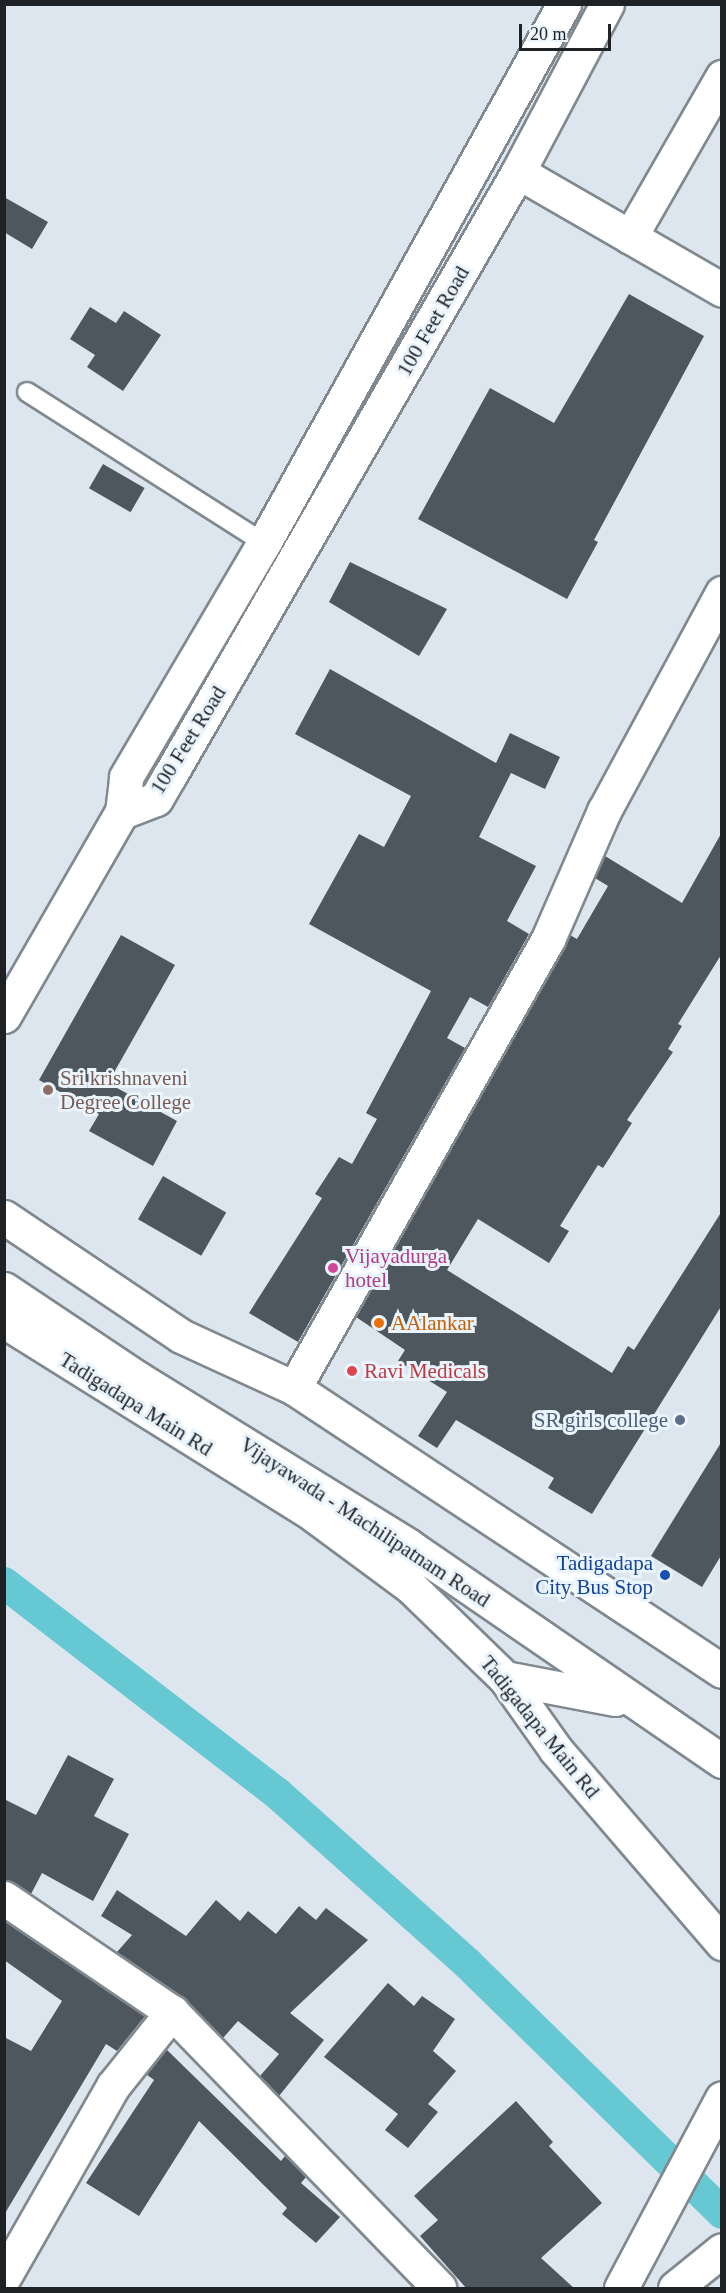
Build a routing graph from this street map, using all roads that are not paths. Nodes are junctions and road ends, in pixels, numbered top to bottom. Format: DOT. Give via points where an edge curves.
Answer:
graph roads {
  1 [pos="564,4"];
  2 [pos="607,4"];
  3 [pos="722,77"];
  4 [pos="518,172"];
  5 [pos="630,237"];
  6 [pos="722,290"];
  7 [pos="27,392"];
  8 [pos="264,543"];
  9 [pos="722,593"];
  10 [pos="122,812"];
  11 [pos="9,997"];
  12 [pos="4,1218"];
  13 [pos="4,1289"];
  14 [pos="4,1321"];
  15 [pos="294,1388"];
  16 [pos="722,1671"];
  17 [pos="505,1678"];
  18 [pos="663,1722"];
  19 [pos="722,1761"];
  20 [pos="4,1898"];
  21 [pos="722,1943"];
  22 [pos="172,2012"];
  23 [pos="722,2098"];
  24 [pos="722,2250"];
  25 [pos="4,2277"];
  26 [pos="439,2289"];
  27 [pos="621,2289"];
  28 [pos="675,2289"];
  1 -- 8 [label="main road, 100 Feet Road"];
  2 -- 4 [label="main road, 100 Feet Road"];
  3 -- 5 [label="main road"];
  4 -- 5 [label="main road"];
  4 -- 10 [label="main road, 100 Feet Road" via="156,799"];
  5 -- 6 [label="main road"];
  7 -- 8 [label="lane"];
  8 -- 10 [label="main road, 100 Feet Road" via="126,777"];
  9 -- 15 [label="main road" via="604,811 548,939"];
  10 -- 11 [label="main road"];
  12 -- 15 [label="main road" via="181,1336"];
  13 -- 18 [label="main road, Vijayawada - Machilipatnam Road" via="139,1379 409,1546"];
  14 -- 17 [label="main road, Tadigadapa Main Rd" via="307,1510 411,1587"];
  15 -- 16 [label="main road"];
  17 -- 18 [label="main road" via="604,1694"];
  17 -- 21 [label="main road, Tadigadapa Main Rd" via="555,1750"];
  18 -- 19 [label="main road, Vijayawada - Machilipatnam Road"];
  20 -- 22 [label="main road"];
  22 -- 25 [label="main road" via="113,2086"];
  22 -- 26 [label="main road"];
  23 -- 27 [label="main road"];
  24 -- 28 [label="main road"];
}
